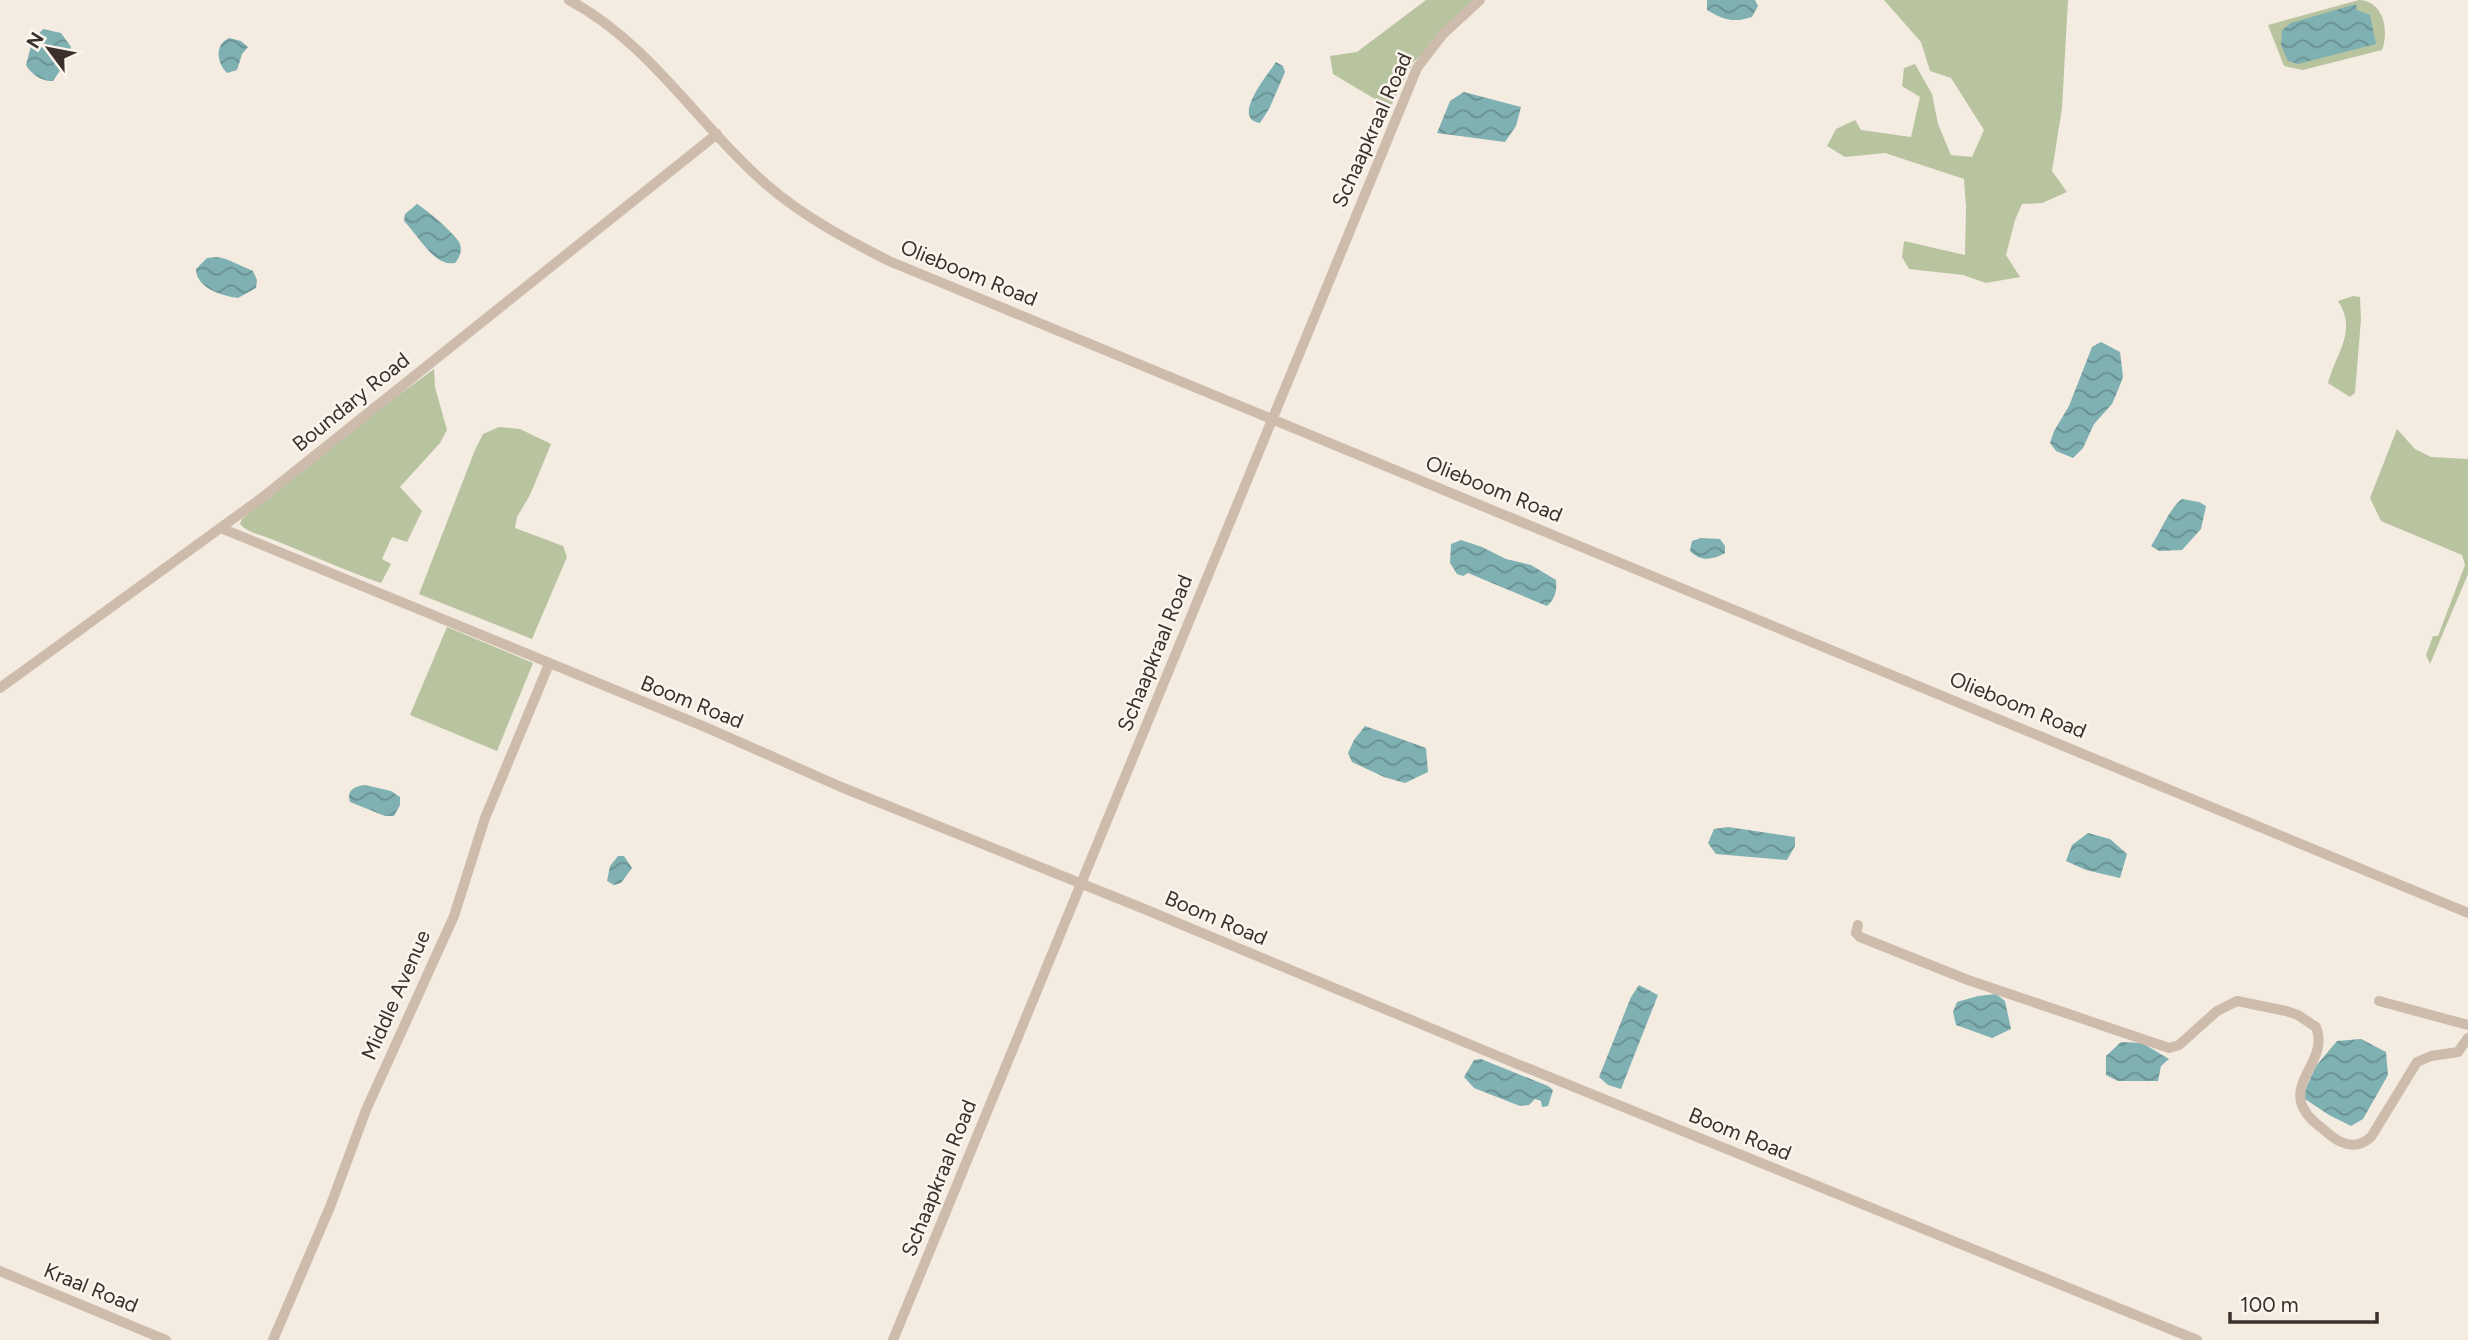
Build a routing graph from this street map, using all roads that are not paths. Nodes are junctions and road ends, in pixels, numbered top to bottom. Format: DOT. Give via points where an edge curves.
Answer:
graph roads {
  1 [pos="569,0"];
  2 [pos="1480,0"];
  3 [pos="717,134"];
  4 [pos="1273,418"];
  5 [pos="221,528"];
  6 [pos="549,664"];
  7 [pos="0,688"];
  8 [pos="1081,883"];
  9 [pos="2468,912"];
  10 [pos="1858,925"];
  11 [pos="2379,1001"];
  12 [pos="2468,1025"];
  13 [pos="2468,1038"];
  14 [pos="0,1271"];
  15 [pos="166,1340"];
  16 [pos="273,1340"];
  17 [pos="893,1340"];
  18 [pos="2197,1340"];
  1 -- 3 [label="street, Olieboom Road" via="631,44"];
  2 -- 4 [label="street, Schaapkraal Road" via="1443,34 1417,68"];
  3 -- 4 [label="street, Olieboom Road" via="768,186 840,236 899,265"];
  3 -- 5 [label="street, Boundary Road"];
  4 -- 8 [label="street, Schaapkraal Road"];
  4 -- 9 [label="street, Olieboom Road"];
  5 -- 6 [label="street, Boom Road"];
  5 -- 7 [label="street, Boundary Road"];
  6 -- 8 [label="street, Boom Road" via="841,788"];
  6 -- 16 [label="street, Middle Avenue" via="485,818 454,916 366,1110"];
  8 -- 17 [label="street, Schaapkraal Road"];
  8 -- 18 [label="street, Boom Road"];
  10 -- 13 [label="street" via="1858,936 1968,980 2169,1048 2231,1003 2298,1015 2316,1027 2319,1041 2300,1103 2311,1120 2351,1145 2371,1137 2417,1062 2456,1053"];
  11 -- 12 [label="street"];
  14 -- 15 [label="street, Kraal Road"];
}
